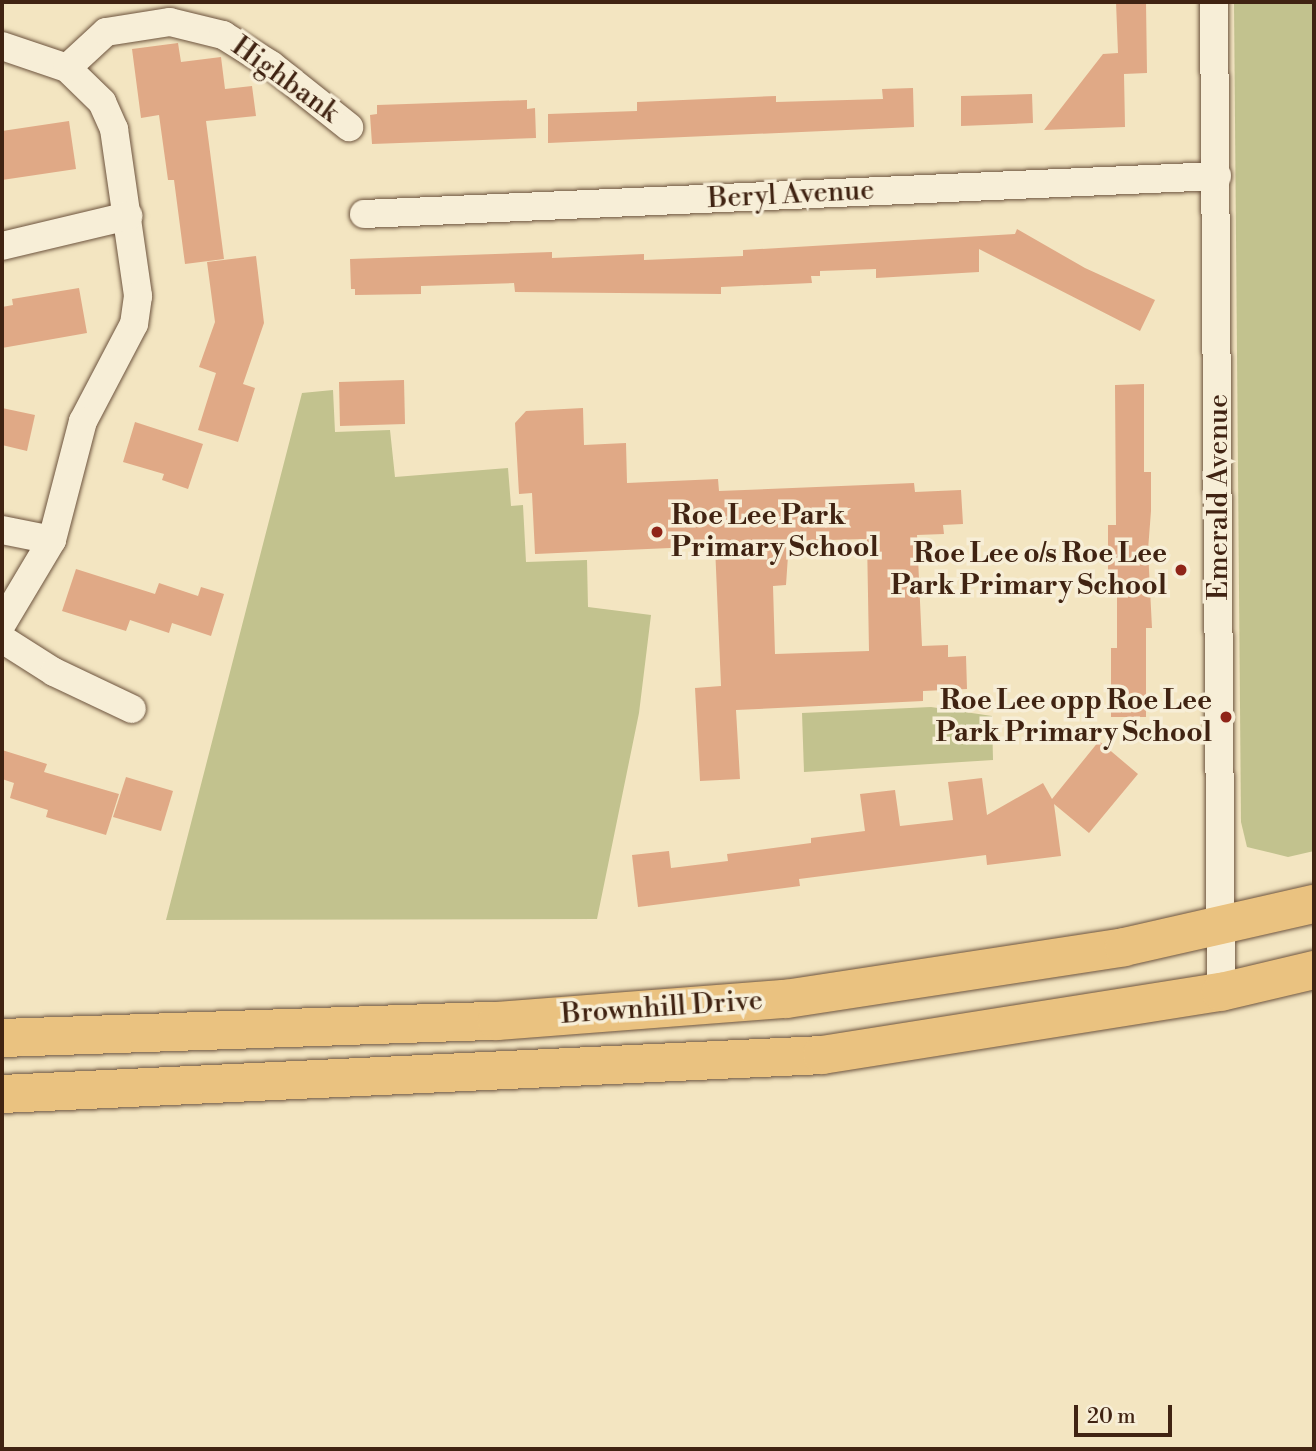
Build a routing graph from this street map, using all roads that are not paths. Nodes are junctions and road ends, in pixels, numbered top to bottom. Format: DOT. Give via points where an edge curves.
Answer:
graph roads {
  1 [pos="1214,2"];
  2 [pos="2,46"];
  3 [pos="67,68"];
  4 [pos="349,127"];
  5 [pos="1217,176"];
  6 [pos="364,214"];
  7 [pos="128,216"];
  8 [pos="2,246"];
  9 [pos="2,530"];
  10 [pos="52,540"];
  11 [pos="2,624"];
  12 [pos="2,639"];
  13 [pos="132,709"];
  14 [pos="1314,904"];
  15 [pos="1222,928"];
  16 [pos="1314,970"];
  17 [pos="1221,992"];
  18 [pos="2,1038"];
  19 [pos="2,1094"];
  1 -- 5 [label="street, Emerald Avenue"];
  2 -- 3 [label="street"];
  3 -- 4 [label="street, Highbank" via="106,32 170,22 223,35 271,65"];
  3 -- 7 [label="street" via="102,102 114,129"];
  5 -- 6 [label="street, Beryl Avenue"];
  5 -- 15 [label="street, Emerald Avenue"];
  7 -- 8 [label="street"];
  7 -- 10 [label="street" via="138,296 134,324 83,421"];
  9 -- 10 [label="street"];
  10 -- 11 [label="street"];
  12 -- 13 [label="street" via="54,672"];
  14 -- 15 [label="highway, Brownhill Drive"];
  15 -- 17 [label="street, Emerald Avenue"];
  15 -- 18 [label="highway, Brownhill Drive" via="999,968 786,999 497,1021"];
  16 -- 17 [label="highway, Brownhill Drive"];
  17 -- 19 [label="highway, Brownhill Drive" via="822,1055"];
}
